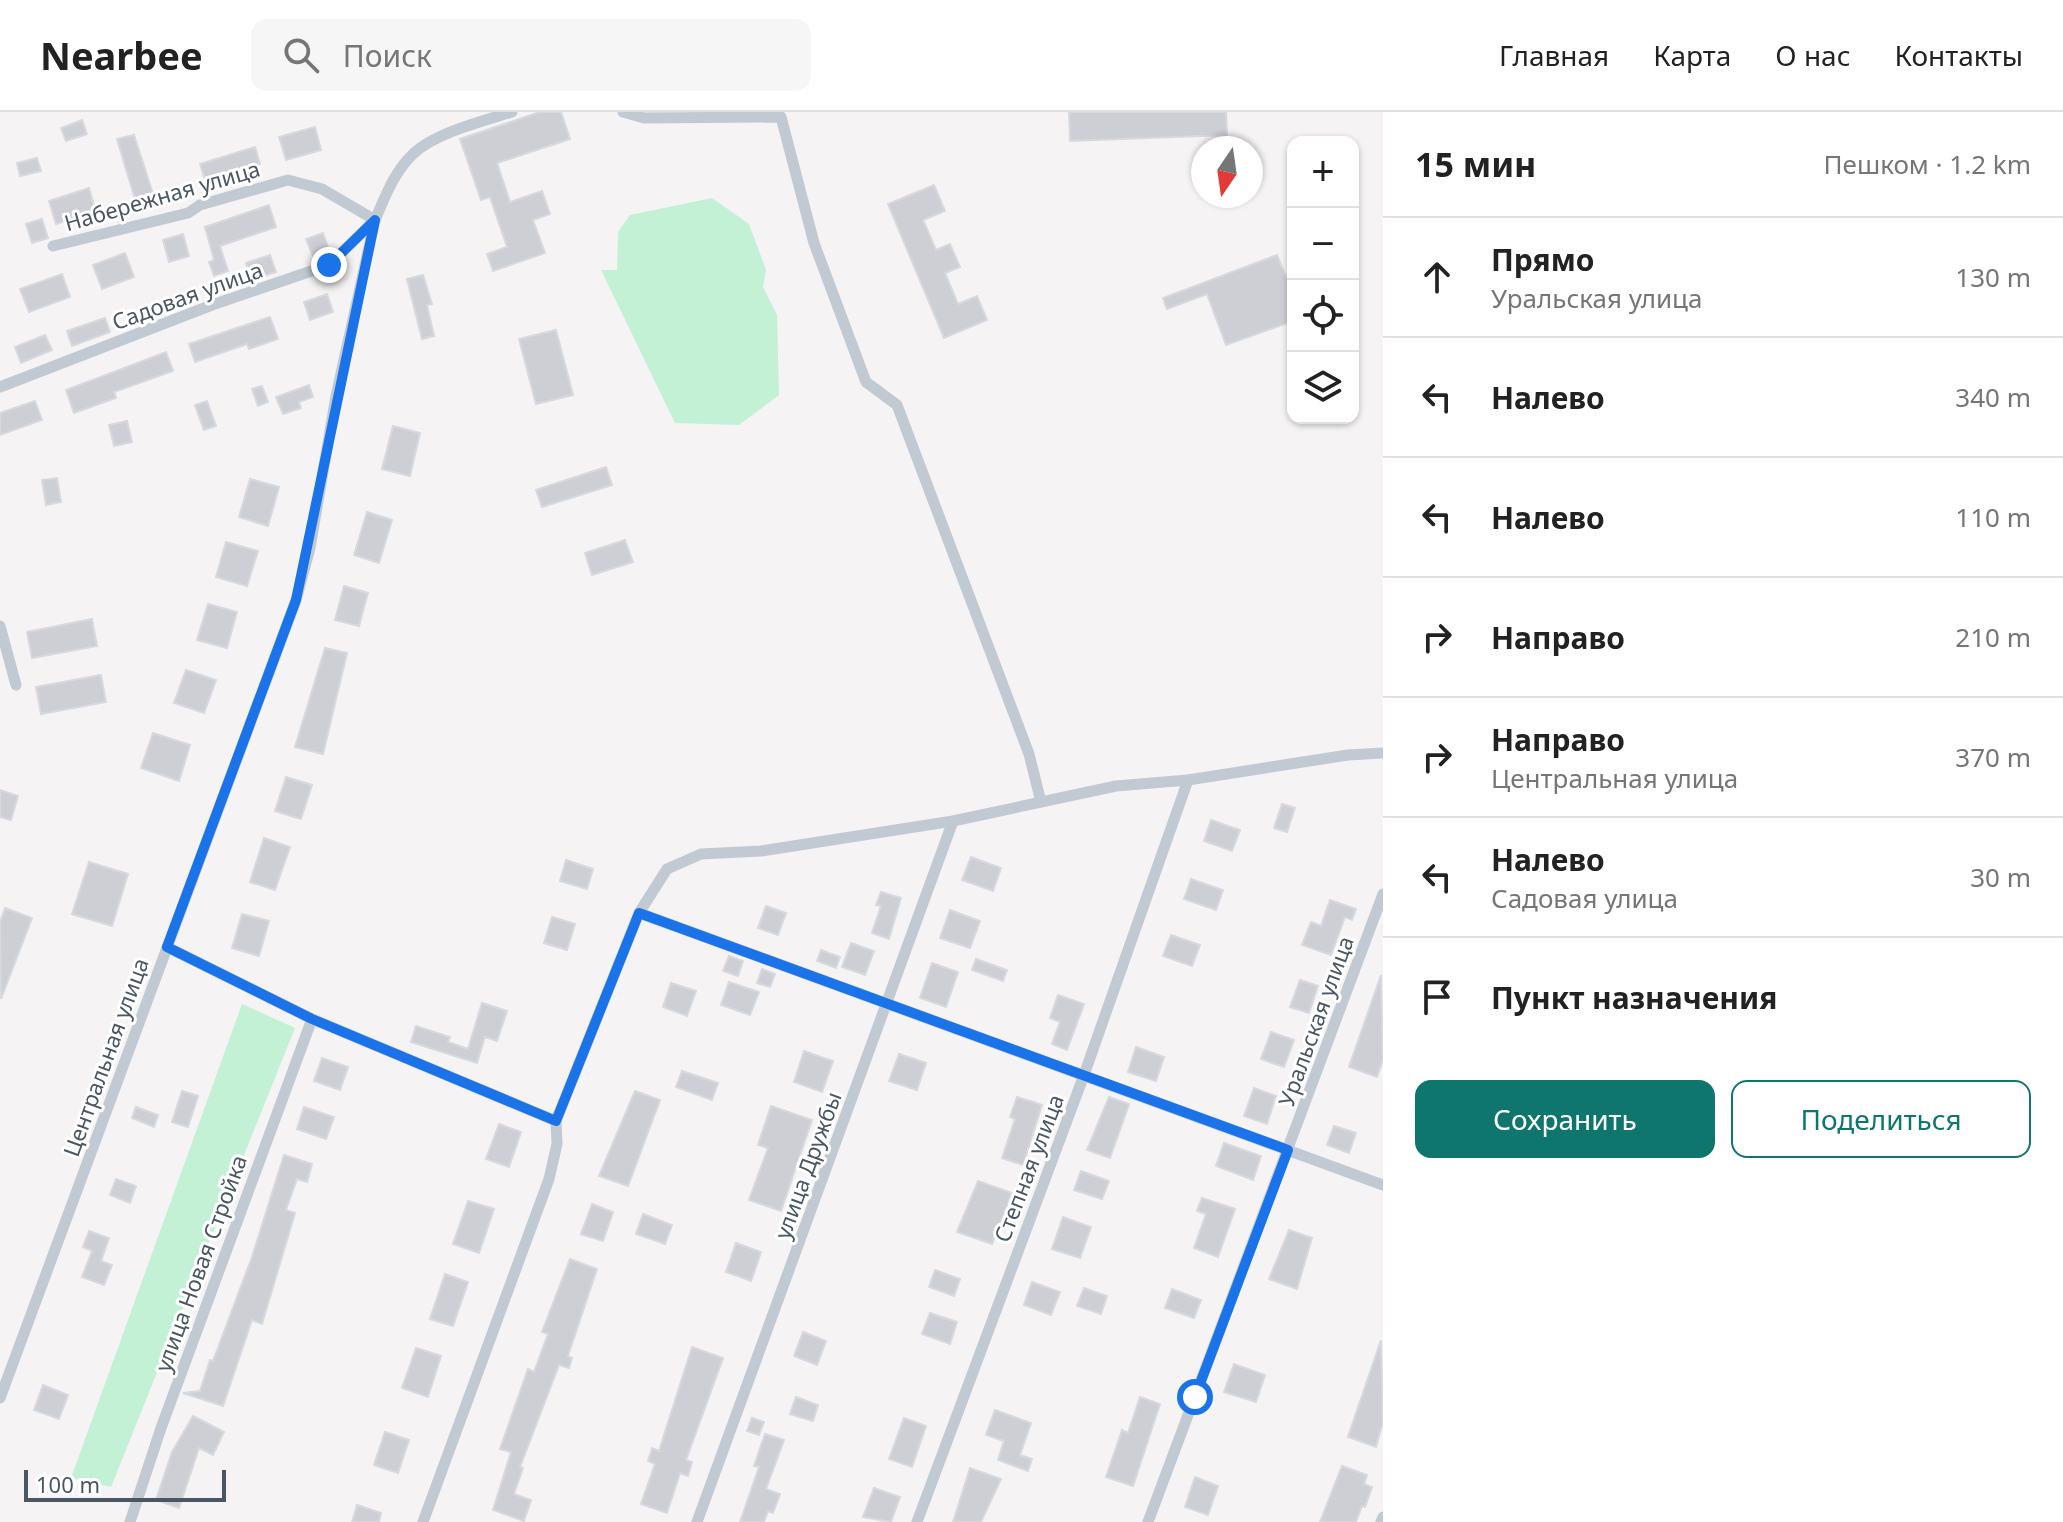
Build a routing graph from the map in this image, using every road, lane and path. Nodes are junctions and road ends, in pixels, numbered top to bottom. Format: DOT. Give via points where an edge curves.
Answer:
graph roads {
  1 [pos="512,112"];
  2 [pos="623,112"];
  3 [pos="375,220"];
  4 [pos="53,246"];
  5 [pos="0,387"];
  6 [pos="0,626"];
  7 [pos="16,685"];
  8 [pos="1383,753"];
  9 [pos="1188,780"];
  10 [pos="1041,802"];
  11 [pos="953,821"];
  12 [pos="1383,894"];
  13 [pos="639,913"];
  14 [pos="167,947"];
  15 [pos="887,1003"];
  16 [pos="312,1019"];
  17 [pos="1084,1075"];
  18 [pos="556,1121"];
  19 [pos="1288,1150"];
  20 [pos="1383,1185"];
  21 [pos="0,1398"];
  22 [pos="130,1522"];
  23 [pos="423,1522"];
  24 [pos="697,1522"];
  25 [pos="917,1522"];
  26 [pos="1148,1522"];
  1 -- 3 [label="street" via="465,126 414,152 392,181"];
  2 -- 10 [label="street" via="644,118 781,117 814,243 866,382 897,405 1029,754"];
  3 -- 4 [label="street, Набережная улица" via="322,189 288,180 188,213"];
  3 -- 5 [label="street, Садовая улица" via="329,265"];
  3 -- 14 [label="street, Центральная улица" via="296,600"];
  6 -- 7 [label="street"];
  8 -- 9 [label="street"];
  9 -- 10 [label="street" via="1116,786"];
  9 -- 17 [label="street, Степная улица"];
  10 -- 11 [label="street"];
  11 -- 13 [label="street" via="761,851 701,854 667,869"];
  11 -- 15 [label="street, улица Дружбы"];
  12 -- 19 [label="street, Уральская улица"];
  13 -- 15 [label="street"];
  13 -- 18 [label="street"];
  14 -- 16 [label="street"];
  14 -- 21 [label="street, Центральная улица"];
  15 -- 17 [label="street"];
  15 -- 24 [label="street, улица Дружбы"];
  16 -- 18 [label="street"];
  16 -- 22 [label="street, улица Новая Стройка"];
  17 -- 19 [label="street"];
  17 -- 25 [label="street, Степная улица"];
  18 -- 23 [label="street" via="549,1179"];
  19 -- 20 [label="street"];
  19 -- 26 [label="street, Уральская улица"];
}
